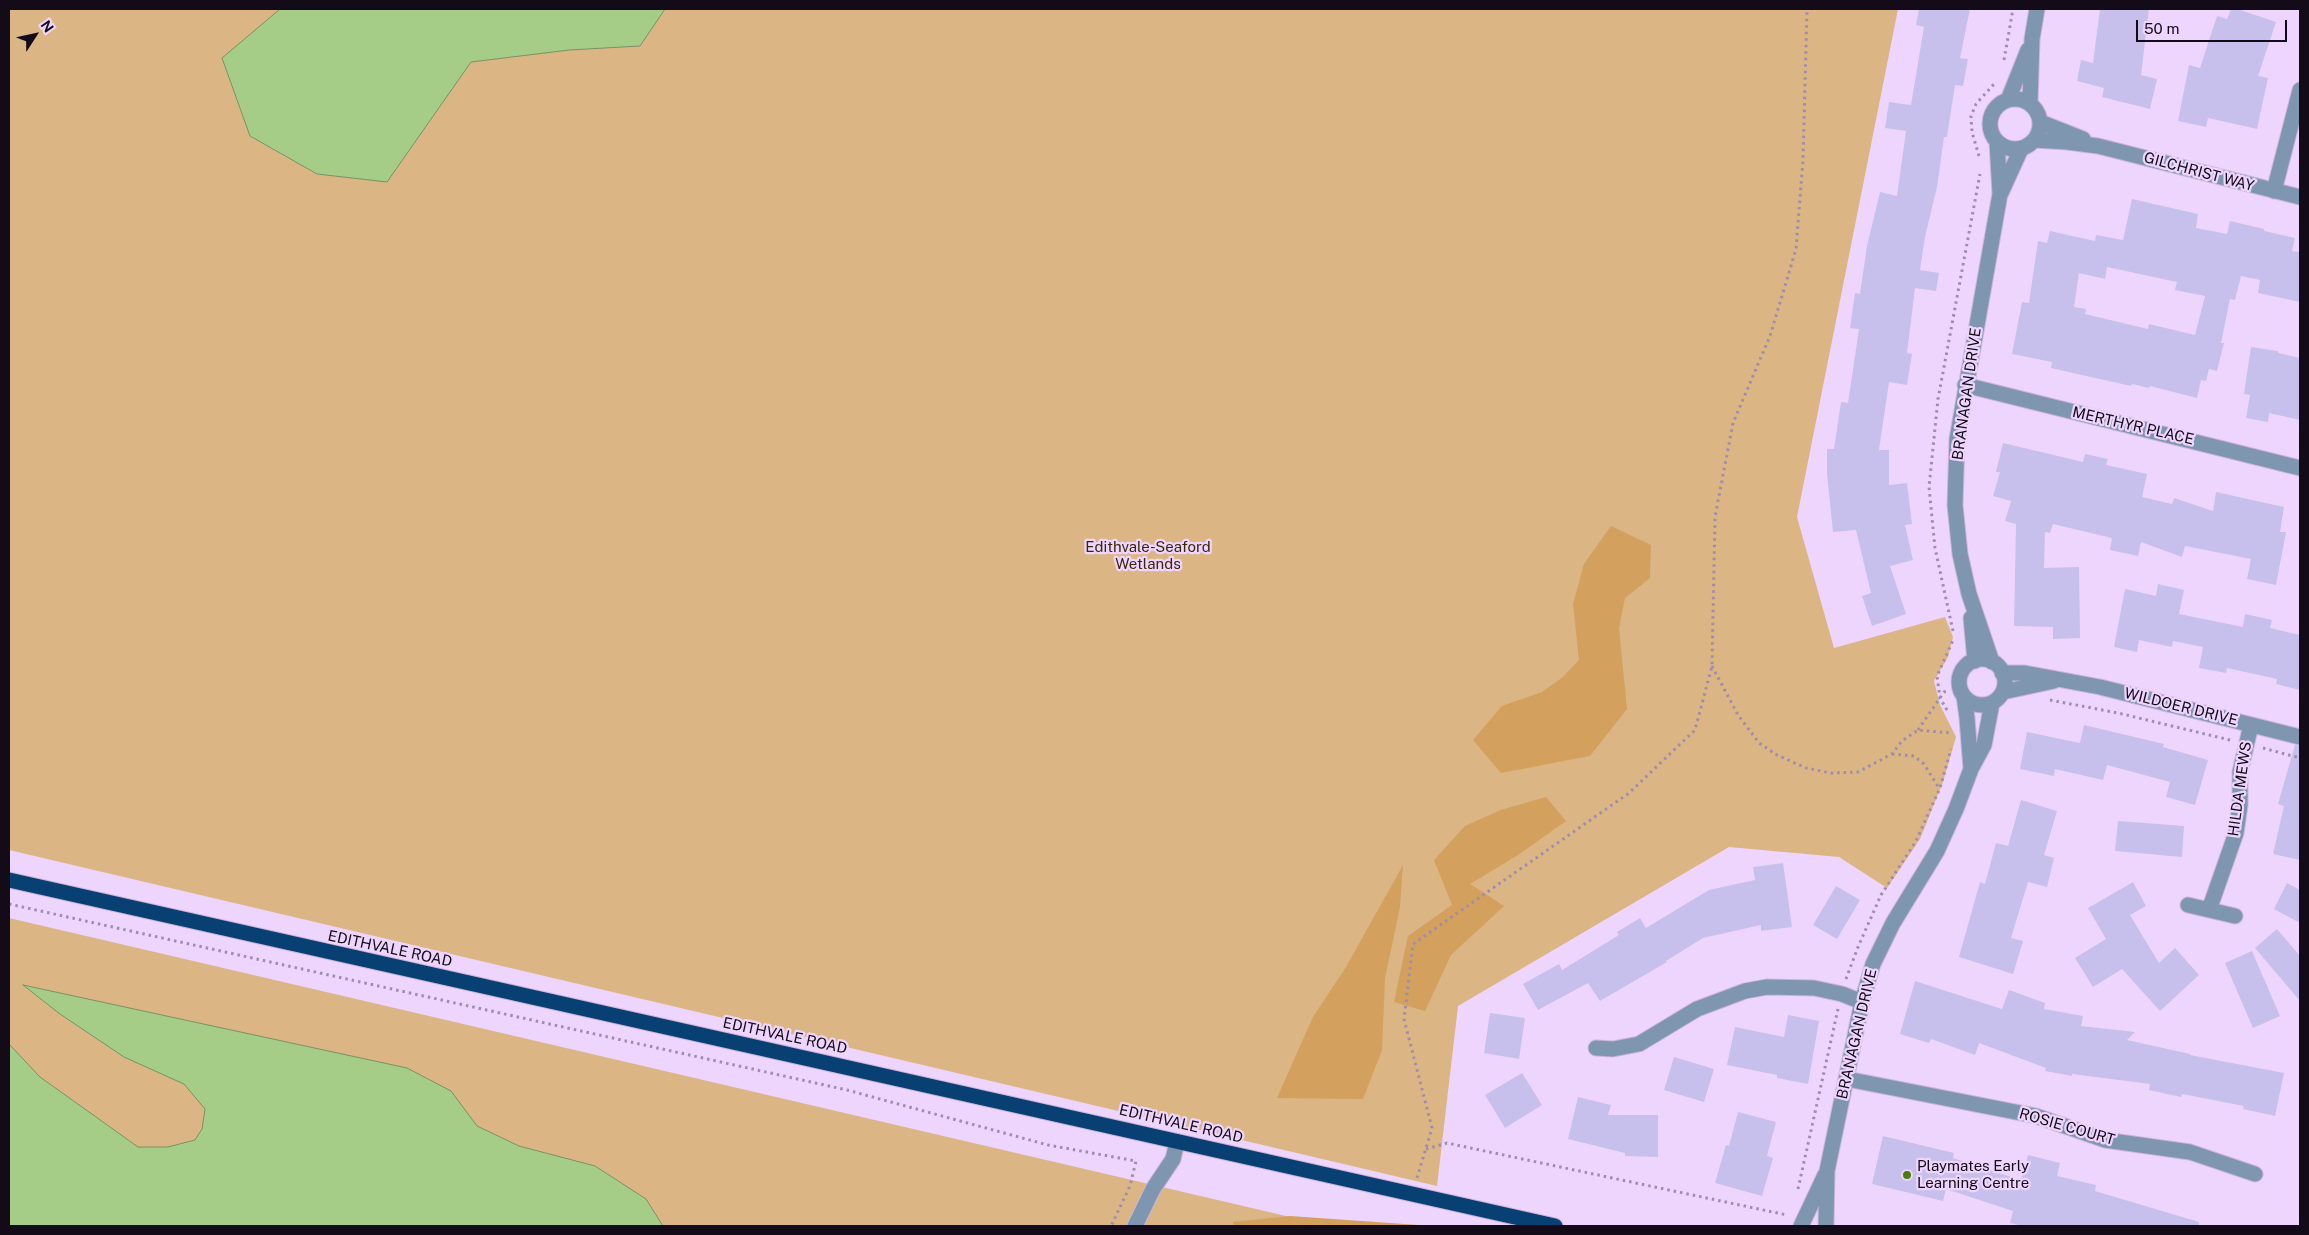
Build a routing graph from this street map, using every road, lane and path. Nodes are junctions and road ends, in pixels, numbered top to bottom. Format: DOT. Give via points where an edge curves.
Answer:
graph roads {
  1 [pos="1807,9"];
  2 [pos="2037,9"];
  3 [pos="2032,39"];
  4 [pos="2300,90"];
  5 [pos="2008,100"];
  6 [pos="2030,103"];
  7 [pos="2040,122"];
  8 [pos="2034,140"];
  9 [pos="1997,142"];
  10 [pos="2098,146"];
  11 [pos="2021,149"];
  12 [pos="2274,192"];
  13 [pos="2000,194"];
  14 [pos="2300,197"];
  15 [pos="1965,385"];
  16 [pos="2300,468"];
  17 [pos="1969,594"];
  18 [pos="1975,661"];
  19 [pos="1712,666"];
  20 [pos="1997,667"];
  21 [pos="2060,680"];
  22 [pos="2002,692"];
  23 [pos="1962,693"];
  24 [pos="2049,700"];
  25 [pos="1992,703"];
  26 [pos="2251,725"];
  27 [pos="1918,730"];
  28 [pos="1956,733"];
  29 [pos="2300,737"];
  30 [pos="2234,738"];
  31 [pos="2258,745"];
  32 [pos="1892,754"];
  33 [pos="2300,758"];
  34 [pos="1971,769"];
  35 [pos="9,880"];
  36 [pos="9,904"];
  37 [pos="2188,905"];
  38 [pos="2209,910"];
  39 [pos="2235,916"];
  40 [pos="1846,981"];
  41 [pos="1862,1002"];
  42 [pos="1839,1006"];
  43 [pos="1596,1048"];
  44 [pos="1847,1079"];
  45 [pos="1177,1142"];
  46 [pos="1426,1150"];
  47 [pos="1827,1172"];
  48 [pos="2255,1174"];
  49 [pos="1412,1195"];
  50 [pos="1796,1197"];
  51 [pos="1802,1223"];
  52 [pos="1111,1226"];
  53 [pos="1136,1226"];
  54 [pos="1555,1226"];
  55 [pos="1826,1226"];
  1 -- 19 [label="path" via="1803,160 1796,249 1770,336 1733,422 1715,517"];
  2 -- 3 [label="street"];
  3 -- 5 [label="street"];
  3 -- 6 [label="street"];
  4 -- 12 [label="street"];
  5 -- 6 [label="street"];
  5 -- 9 [label="street" via="2000,103 1990,118 1992,135"];
  6 -- 7 [label="street"];
  7 -- 8 [label="street"];
  7 -- 10 [label="street, GILCHRIST WAY"];
  8 -- 10 [label="street, GILCHRIST WAY"];
  8 -- 11 [label="street"];
  9 -- 11 [label="street" via="2004,147"];
  9 -- 13 [label="street, BRANAGAN DRIVE"];
  10 -- 12 [label="street, GILCHRIST WAY"];
  11 -- 13 [label="street, BRANAGAN DRIVE"];
  12 -- 14 [label="street, GILCHRIST WAY"];
  13 -- 15 [label="street, BRANAGAN DRIVE"];
  15 -- 16 [label="street, MERTHYR PLACE"];
  15 -- 17 [label="street, BRANAGAN DRIVE" via="1957,439 1955,505 1960,554"];
  17 -- 18 [label="street, BRANAGAN DRIVE"];
  17 -- 20 [label="street, BRANAGAN DRIVE"];
  18 -- 20 [label="street" via="1986,660"];
  18 -- 23 [label="street" via="1968,664 1960,675"];
  19 -- 32 [label="path" via="1738,715 1759,743 1777,755 1806,768 1831,773 1858,772"];
  19 -- 46 [label="path" via="1695,730 1629,793 1413,944 1404,1019 1432,1128"];
  20 -- 21 [label="street, WILDOER DRIVE"];
  20 -- 22 [label="street" via="2004,679"];
  21 -- 22 [label="street, WILDOER DRIVE"];
  21 -- 26 [label="street, WILDOER DRIVE" via="2100,686"];
  22 -- 25 [label="street"];
  23 -- 25 [label="street" via="1976,705"];
  23 -- 27 [label="path" via="1944,692"];
  23 -- 34 [label="street, BRANAGAN DRIVE" via="1968,718"];
  24 -- 30 [label="path" via="2231,740"];
  25 -- 34 [label="street, BRANAGAN DRIVE" via="1984,744"];
  26 -- 29 [label="street, WILDOER DRIVE"];
  26 -- 38 [label="street, HILDA MEWS" via="2240,772 2236,833"];
  27 -- 28 [label="path"];
  27 -- 32 [label="path" via="1902,741"];
  31 -- 33 [label="path"];
  32 -- 40 [label="path" via="1914,756 1924,764 1940,788 1916,841 1881,895"];
  34 -- 41 [label="street, BRANAGAN DRIVE" via="1937,852 1913,886 1873,964"];
  35 -- 45 [label="highway, EDITHVALE ROAD"];
  36 -- 52 [label="path" via="837,1088 1048,1145 1136,1161 1130,1186"];
  37 -- 38 [label="street"];
  38 -- 39 [label="street"];
  41 -- 43 [label="street" via="1814,988 1767,987 1697,1009 1639,1044 1613,1050"];
  41 -- 44 [label="street, BRANAGAN DRIVE"];
  42 -- 50 [label="path"];
  44 -- 47 [label="street, BRANAGAN DRIVE"];
  44 -- 48 [label="street, ROSIE COURT" via="2036,1116 2105,1140 2190,1152"];
  45 -- 49 [label="highway, EDITHVALE ROAD"];
  45 -- 53 [label="street" via="1173,1159"];
  46 -- 49 [label="path"];
  46 -- 51 [label="path" via="1447,1143"];
  47 -- 51 [label="street, BRANAGAN DRIVE"];
  47 -- 55 [label="street, BRANAGAN DRIVE"];
  49 -- 54 [label="highway, EDITHVALE ROAD"];
}
